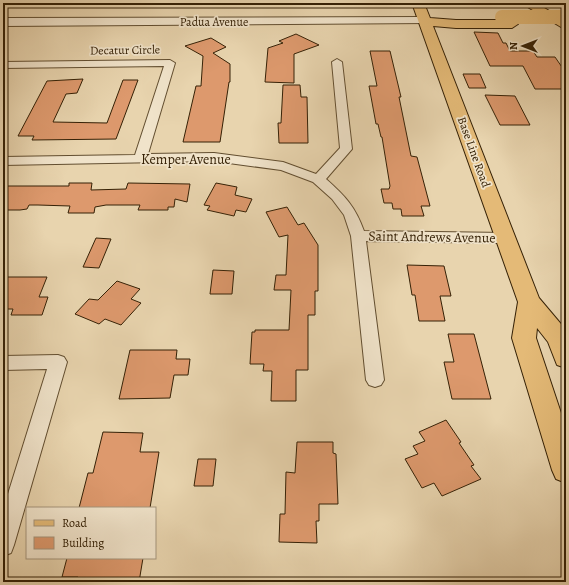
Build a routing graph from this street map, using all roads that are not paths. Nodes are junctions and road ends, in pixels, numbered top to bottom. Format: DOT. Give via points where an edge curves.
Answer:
graph roads {
  1 [pos="418,3"];
  2 [pos="527,3"];
  3 [pos="541,3"];
  4 [pos="566,17"];
  5 [pos="425,21"];
  6 [pos="507,21"];
  7 [pos="3,22"];
  8 [pos="566,25"];
  9 [pos="337,62"];
  10 [pos="3,65"];
  11 [pos="140,159"];
  12 [pos="3,162"];
  13 [pos="318,179"];
  14 [pos="358,236"];
  15 [pos="506,238"];
  16 [pos="529,302"];
  17 [pos="566,358"];
  18 [pos="3,363"];
  19 [pos="375,380"];
  20 [pos="566,470"];
  21 [pos="3,545"];
  1 -- 5 [label="main road, Base Line Road"];
  2 -- 8 [label="main road"];
  3 -- 4 [label="main road"];
  4 -- 6 [label="main road, bridge"];
  5 -- 6 [label="main road" via="456,24"];
  5 -- 7 [label="street, Padua Avenue"];
  5 -- 15 [label="main road, Base Line Road"];
  6 -- 8 [label="main road"];
  9 -- 13 [label="street" via="346,149"];
  10 -- 11 [label="street, Decatur Circle" via="170,63"];
  11 -- 12 [label="street, Kemper Avenue"];
  11 -- 13 [label="street, Kemper Avenue" via="214,157 250,160 283,166"];
  13 -- 14 [label="street, Kemper Avenue" via="337,196 351,214"];
  14 -- 15 [label="street, Saint Andrews Avenue"];
  14 -- 19 [label="street, Kemper Avenue"];
  15 -- 16 [label="main road, Base Line Road"];
  16 -- 17 [label="main road, Base Line Road" via="559,338"];
  16 -- 20 [label="main road, Base Line Road" via="524,338"];
  18 -- 21 [label="street" via="58,362"];
}
